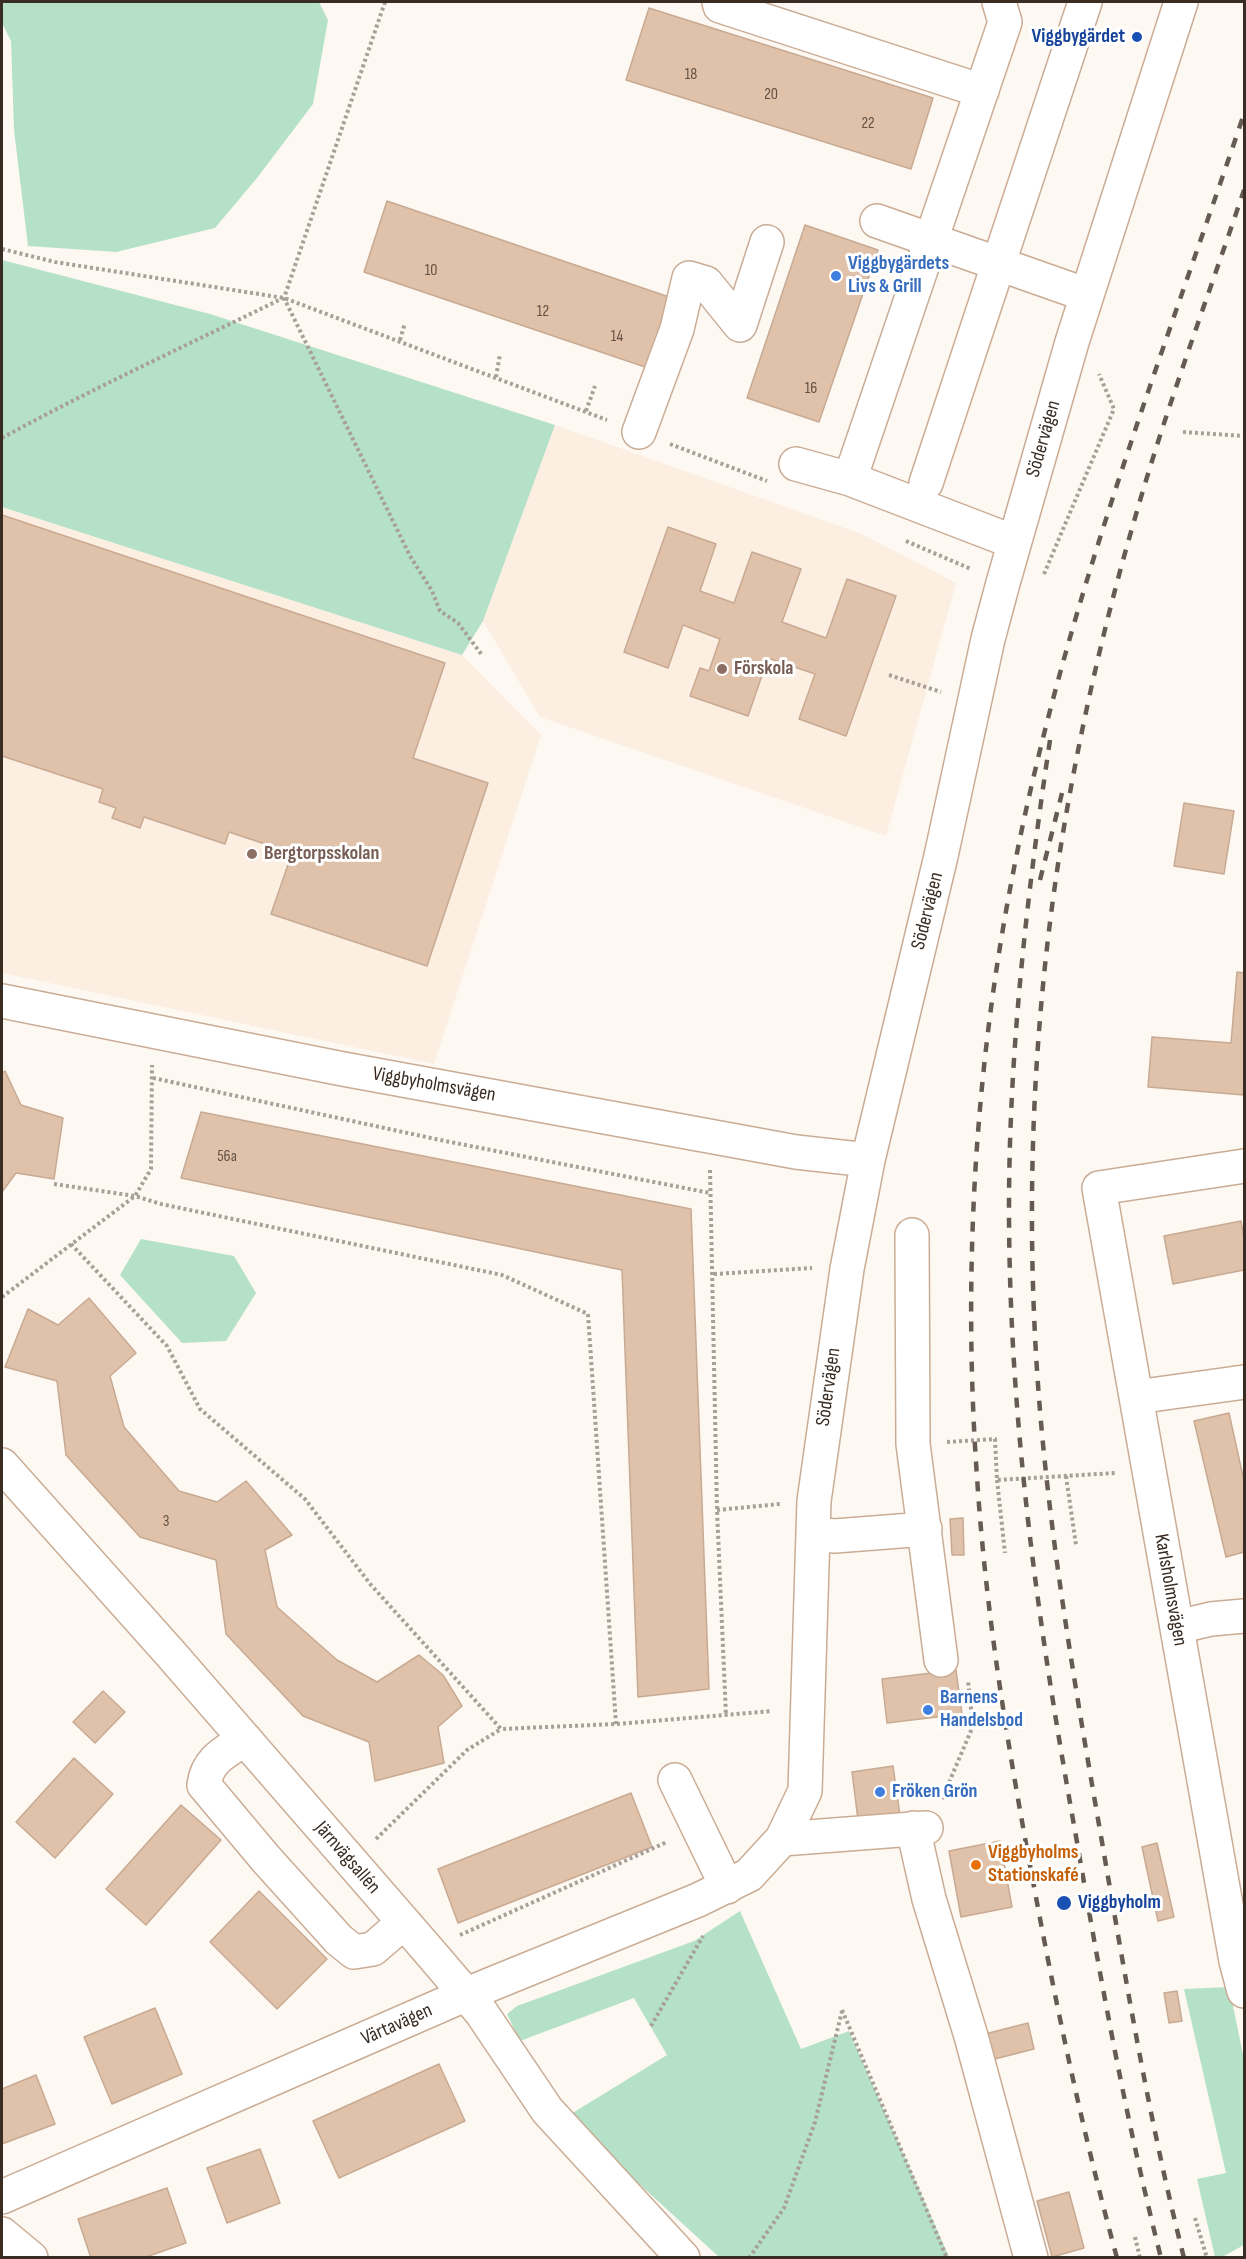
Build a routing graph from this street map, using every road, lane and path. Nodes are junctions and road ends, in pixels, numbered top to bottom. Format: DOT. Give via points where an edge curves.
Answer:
graph roads {
  1 [pos="385,2"];
  2 [pos="719,2"];
  3 [pos="999,2"];
  4 [pos="1085,2"];
  5 [pos="1181,2"];
  6 [pos="982,91"];
  7 [pos="877,221"];
  8 [pos="767,242"];
  9 [pos="930,242"];
  10 [pos="2,249"];
  11 [pos="997,265"];
  12 [pos="1087,294"];
  13 [pos="284,298"];
  14 [pos="405,322"];
  15 [pos="385,334"];
  16 [pos="400,340"];
  17 [pos="500,354"];
  18 [pos="1095,364"];
  19 [pos="496,377"];
  20 [pos="594,386"];
  21 [pos="586,411"];
  22 [pos="639,432"];
  23 [pos="1183,432"];
  24 [pos="1245,436"];
  25 [pos="2,438"];
  26 [pos="796,464"];
  27 [pos="849,479"];
  28 [pos="926,483"];
  29 [pos="900,538"];
  30 [pos="1014,542"];
  31 [pos="1003,583"];
  32 [pos="1039,585"];
  33 [pos="482,655"];
  34 [pos="889,675"];
  35 [pos="945,693"];
  36 [pos="2,1001"];
  37 [pos="149,1031"];
  38 [pos="153,1078"];
  39 [pos="710,1136"];
  40 [pos="868,1160"];
  41 [pos="1245,1166"];
  42 [pos="54,1184"];
  43 [pos="710,1193"];
  44 [pos="135,1196"];
  45 [pos="912,1235"];
  46 [pos="71,1244"];
  47 [pos="2,1298"];
  48 [pos="1245,1382"];
  49 [pos="1136,1397"];
  50 [pos="913,1444"];
  51 [pos="2,1465"];
  52 [pos="1115,1473"];
  53 [pos="1066,1476"];
  54 [pos="997,1480"];
  55 [pos="814,1501"];
  56 [pos="717,1510"];
  57 [pos="925,1529"];
  58 [pos="813,1534"];
  59 [pos="1076,1545"];
  60 [pos="1005,1553"];
  61 [pos="1245,1616"];
  62 [pos="1177,1627"];
  63 [pos="941,1659"];
  64 [pos="807,1709"];
  65 [pos="726,1716"];
  66 [pos="616,1724"];
  67 [pos="501,1729"];
  68 [pos="244,1739"];
  69 [pos="675,1780"];
  70 [pos="696,1828"];
  71 [pos="920,1828"];
  72 [pos="782,1839"];
  73 [pos="352,1863"];
  74 [pos="727,1887"];
  75 [pos="403,1923"];
  76 [pos="706,1929"];
  77 [pos="428,1950"];
  78 [pos="1245,1991"];
  79 [pos="467,1994"];
  80 [pos="651,2026"];
  81 [pos="2,2197"];
  82 [pos="1195,2218"];
  83 [pos="2,2234"];
  84 [pos="1134,2237"];
  85 [pos="31,2258"];
  86 [pos="683,2258"];
  87 [pos="749,2258"];
  88 [pos="947,2258"];
  89 [pos="1031,2258"];
  90 [pos="1140,2258"];
  91 [pos="1207,2258"];
  1 -- 13 [label="path"];
  2 -- 6 [label="street" via="720,6"];
  3 -- 6 [label="street" via="1005,22"];
  4 -- 11 [label="street"];
  5 -- 12 [label="street, Södervägen"];
  6 -- 9 [label="street"];
  7 -- 9 [label="street"];
  8 -- 22 [label="street" via="740,325 706,284 689,278 677,329"];
  9 -- 11 [label="street"];
  9 -- 27 [label="street"];
  10 -- 13 [label="path" via="55,262"];
  11 -- 12 [label="street"];
  11 -- 28 [label="street"];
  12 -- 30 [label="street, Södervägen"];
  13 -- 15 [label="path"];
  13 -- 25 [label="path" via="43,414"];
  13 -- 33 [label="path" via="440,611 458,623"];
  14 -- 16 [label="path"];
  17 -- 19 [label="path"];
  18 -- 32 [label="path" via="1114,409"];
  20 -- 21 [label="path"];
  23 -- 24 [label="path"];
  26 -- 27 [label="street"];
  27 -- 30 [label="street"];
  29 -- 31 [label="path"];
  30 -- 31 [label="street, Södervägen"];
  31 -- 40 [label="street, Södervägen"];
  34 -- 35 [label="path"];
  36 -- 37 [label="street, Viggbyholmsvägen"];
  37 -- 38 [label="path"];
  37 -- 39 [label="street, Viggbyholmsvägen"];
  38 -- 43 [label="path"];
  38 -- 44 [label="path" via="151,1169"];
  39 -- 40 [label="street, Viggbyholmsvägen"];
  39 -- 43 [label="path"];
  40 -- 55 [label="street, Södervägen" via="842,1302"];
  41 -- 49 [label="street, Karlsholmsvägen" via="1099,1188"];
  42 -- 44 [label="path"];
  43 -- 56 [label="path"];
  44 -- 46 [label="path"];
  44 -- 66 [label="path" via="502,1275 588,1314"];
  45 -- 50 [label="street"];
  46 -- 47 [label="path"];
  46 -- 67 [label="path" via="166,1346 200,1409 305,1499 371,1584"];
  48 -- 49 [label="street"];
  49 -- 62 [label="street, Karlsholmsvägen"];
  50 -- 54 [label="path" via="994,1439"];
  50 -- 57 [label="street"];
  51 -- 68 [label="street, Järnvägsallén"];
  52 -- 53 [label="path"];
  53 -- 54 [label="path"];
  53 -- 59 [label="path"];
  54 -- 60 [label="path"];
  55 -- 56 [label="path"];
  55 -- 58 [label="street, Södervägen"];
  56 -- 65 [label="path"];
  57 -- 58 [label="street"];
  57 -- 63 [label="street"];
  58 -- 64 [label="street, Södervägen"];
  61 -- 62 [label="street"];
  62 -- 78 [label="street, Karlsholmsvägen" via="1236,1961"];
  63 -- 71 [label="path" via="964,1666 972,1697 973,1726 932,1823"];
  64 -- 65 [label="path"];
  64 -- 72 [label="street, Södervägen" via="805,1791"];
  65 -- 66 [label="path"];
  66 -- 67 [label="path"];
  67 -- 73 [label="path" via="467,1750"];
  68 -- 73 [label="street, Järnvägsallén"];
  68 -- 75 [label="street" via="206,1771 204,1785 266,1859 354,1952 373,1949"];
  69 -- 70 [label="street"];
  70 -- 74 [label="street"];
  70 -- 77 [label="path"];
  71 -- 72 [label="street"];
  71 -- 89 [label="street" via="928,1899 971,2036"];
  72 -- 74 [label="street, Värtavägen" via="749,1875"];
  73 -- 75 [label="street, Järnvägsallén"];
  74 -- 79 [label="street, Värtavägen"];
  75 -- 77 [label="street, Järnvägsallén"];
  76 -- 80 [label="path"];
  77 -- 79 [label="street, Järnvägsallén"];
  79 -- 81 [label="street, Värtavägen"];
  79 -- 86 [label="street, Järnvägsallén" via="547,2110"];
  82 -- 91 [label="path"];
  83 -- 85 [label="street"];
  84 -- 90 [label="path"];
  87 -- 88 [label="path" via="784,2208 815,2122 842,2010"];
}
